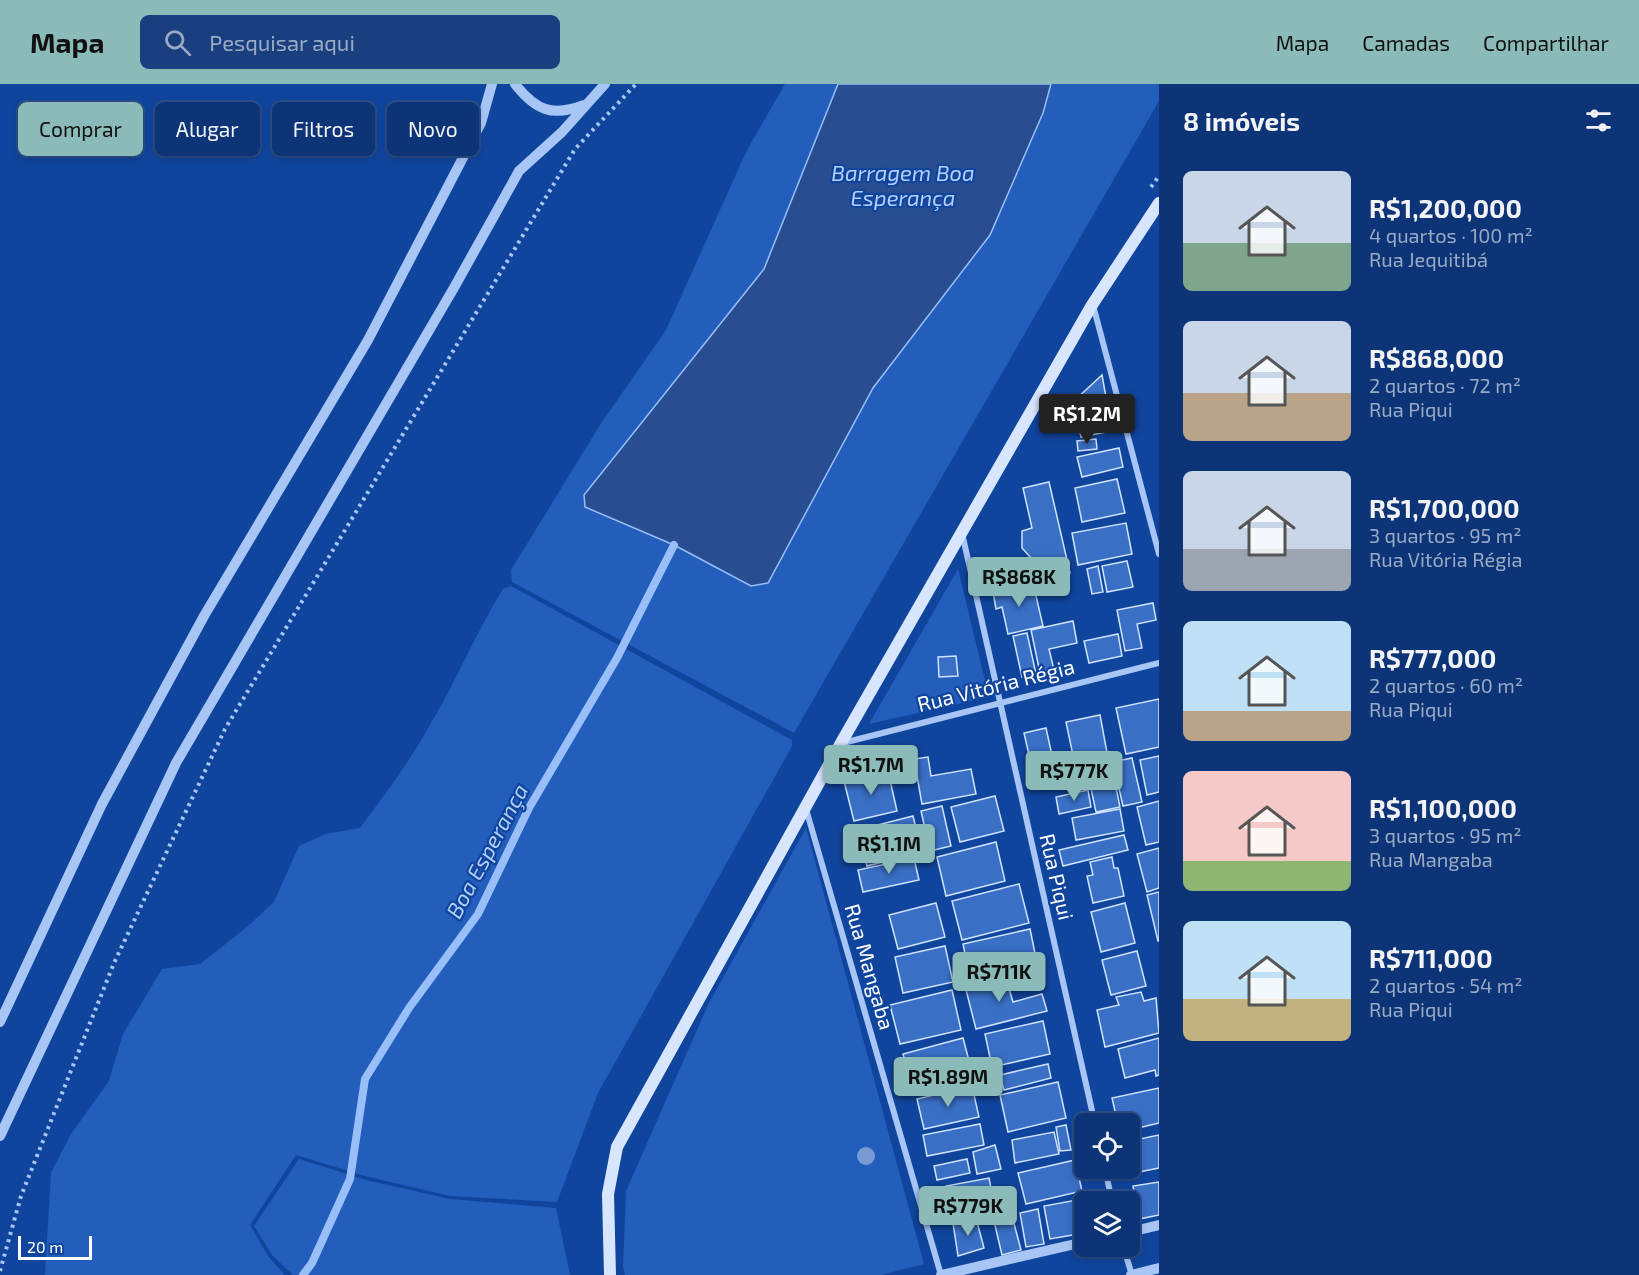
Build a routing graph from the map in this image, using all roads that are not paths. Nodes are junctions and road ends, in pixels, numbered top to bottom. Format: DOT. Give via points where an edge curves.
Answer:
graph roads {
  1 [pos="492,84"];
  2 [pos="516,84"];
  3 [pos="605,84"];
  4 [pos="584,105"];
  5 [pos="1159,202"];
  6 [pos="1092,305"];
  7 [pos="962,532"];
  8 [pos="1159,554"];
  9 [pos="1159,663"];
  10 [pos="999,701"];
  11 [pos="842,743"];
  12 [pos="806,807"];
  13 [pos="0,1022"];
  14 [pos="1093,1113"];
  15 [pos="0,1136"];
  16 [pos="1159,1225"];
  17 [pos="1140,1230"];
  18 [pos="1074,1244"];
  19 [pos="1126,1257"];
  20 [pos="1159,1268"];
  21 [pos="610,1275"];
  22 [pos="941,1275"];
  23 [pos="1131,1275"];
  1 -- 13 [label="street" via="481,123 368,340 204,616 102,804"];
  2 -- 4 [label="street" via="543,109 562,113"];
  3 -- 4 [label="street"];
  4 -- 15 [label="street" via="562,132 519,171 176,763"];
  5 -- 6 [label="main road"];
  6 -- 7 [label="main road"];
  6 -- 8 [label="street"];
  7 -- 10 [label="street, Rua Piqui"];
  7 -- 11 [label="main road"];
  9 -- 10 [label="street, Rua Vitória Régia"];
  10 -- 11 [label="street, Rua Vitória Régia"];
  10 -- 14 [label="street, Rua Piqui"];
  11 -- 12 [label="main road"];
  12 -- 21 [label="main road" via="616,1147 608,1194"];
  12 -- 22 [label="street, Rua Mangaba"];
  16 -- 17 [label="street"];
  18 -- 22 [label="street"];
  19 -- 23 [label="street"];
  20 -- 23 [label="street"];
}
